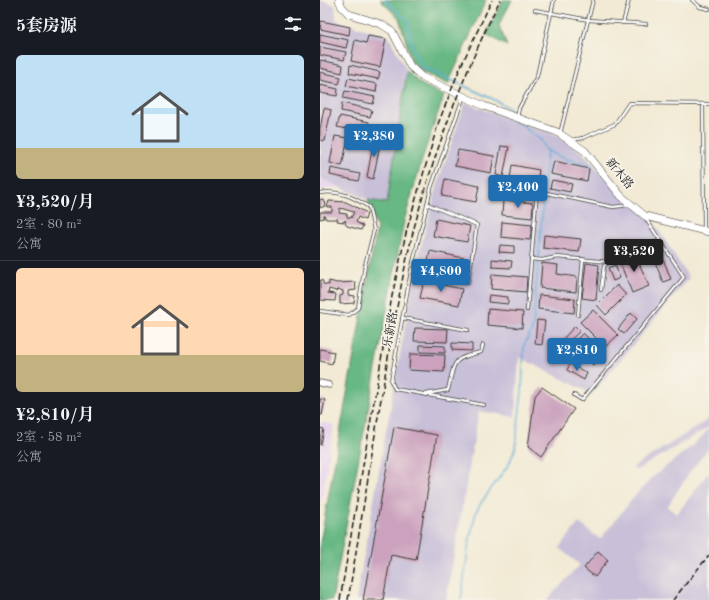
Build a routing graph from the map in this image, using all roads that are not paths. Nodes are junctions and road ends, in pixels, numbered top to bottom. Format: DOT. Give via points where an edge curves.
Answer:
graph roads {
  1 [pos="339,0"];
  2 [pos="554,0"];
  3 [pos="593,0"];
  4 [pos="629,0"];
  5 [pos="692,0"];
  6 [pos="709,8"];
  7 [pos="536,10"];
  8 [pos="552,13"];
  9 [pos="589,20"];
  10 [pos="624,23"];
  11 [pos="646,24"];
  12 [pos="463,96"];
  13 [pos="703,104"];
  14 [pos="709,104"];
  15 [pos="517,118"];
  16 [pos="560,134"];
  17 [pos="570,141"];
  18 [pos="320,193"];
  19 [pos="427,204"];
  20 [pos="631,204"];
  21 [pos="645,216"];
  22 [pos="707,231"];
  23 [pos="659,242"];
  24 [pos="531,259"];
  25 [pos="583,259"];
  26 [pos="610,262"];
  27 [pos="411,271"];
  28 [pos="601,290"];
  29 [pos="527,310"];
  30 [pos="320,311"];
  31 [pos="578,314"];
  32 [pos="402,318"];
  33 [pos="468,330"];
  34 [pos="483,345"];
  35 [pos="320,383"];
  36 [pos="329,385"];
  37 [pos="424,394"];
  38 [pos="574,394"];
  39 [pos="484,406"];
  1 -- 12 [label="street" via="349,14 381,24 392,31 407,61 418,74"];
  2 -- 8 [label="lane"];
  3 -- 9 [label="lane"];
  4 -- 10 [label="lane"];
  5 -- 6 [label="lane" via="700,7"];
  7 -- 8 [label="lane"];
  8 -- 9 [label="lane"];
  8 -- 15 [label="lane" via="536,76 519,108"];
  9 -- 10 [label="lane"];
  9 -- 16 [label="lane"];
  10 -- 11 [label="lane"];
  12 -- 15 [label="street, 新木路"];
  12 -- 19 [label="lane, 乐新路"];
  13 -- 14 [label="lane"];
  13 -- 17 [label="lane" via="629,103 615,124"];
  13 -- 22 [label="lane"];
  15 -- 16 [label="street, 新木路"];
  16 -- 17 [label="street, 新木路"];
  17 -- 20 [label="street, 新木路" via="585,151 621,196"];
  18 -- 30 [label="lane" via="338,192 349,195 369,207 374,230 358,308 349,316"];
  19 -- 27 [label="lane, 乐新路"];
  19 -- 27 [label="lane" via="477,225 468,283"];
  20 -- 21 [label="street, 新木路"];
  20 -- 24 [label="lane" via="613,207 537,191"];
  21 -- 22 [label="street, 新木路"];
  21 -- 23 [label="lane"];
  23 -- 26 [label="lane"];
  23 -- 38 [label="lane" via="684,277 582,400"];
  24 -- 25 [label="lane"];
  24 -- 29 [label="lane"];
  25 -- 26 [label="lane"];
  25 -- 31 [label="lane"];
  26 -- 28 [label="lane" via="604,266"];
  27 -- 32 [label="lane, 乐新路"];
  32 -- 33 [label="lane"];
  32 -- 37 [label="lane, 乐新路" via="391,381 395,389"];
  34 -- 37 [label="lane" via="481,352 461,357 455,362 448,390"];
  35 -- 36 [label="street"];
  37 -- 39 [label="lane, 乐新路"];
}
